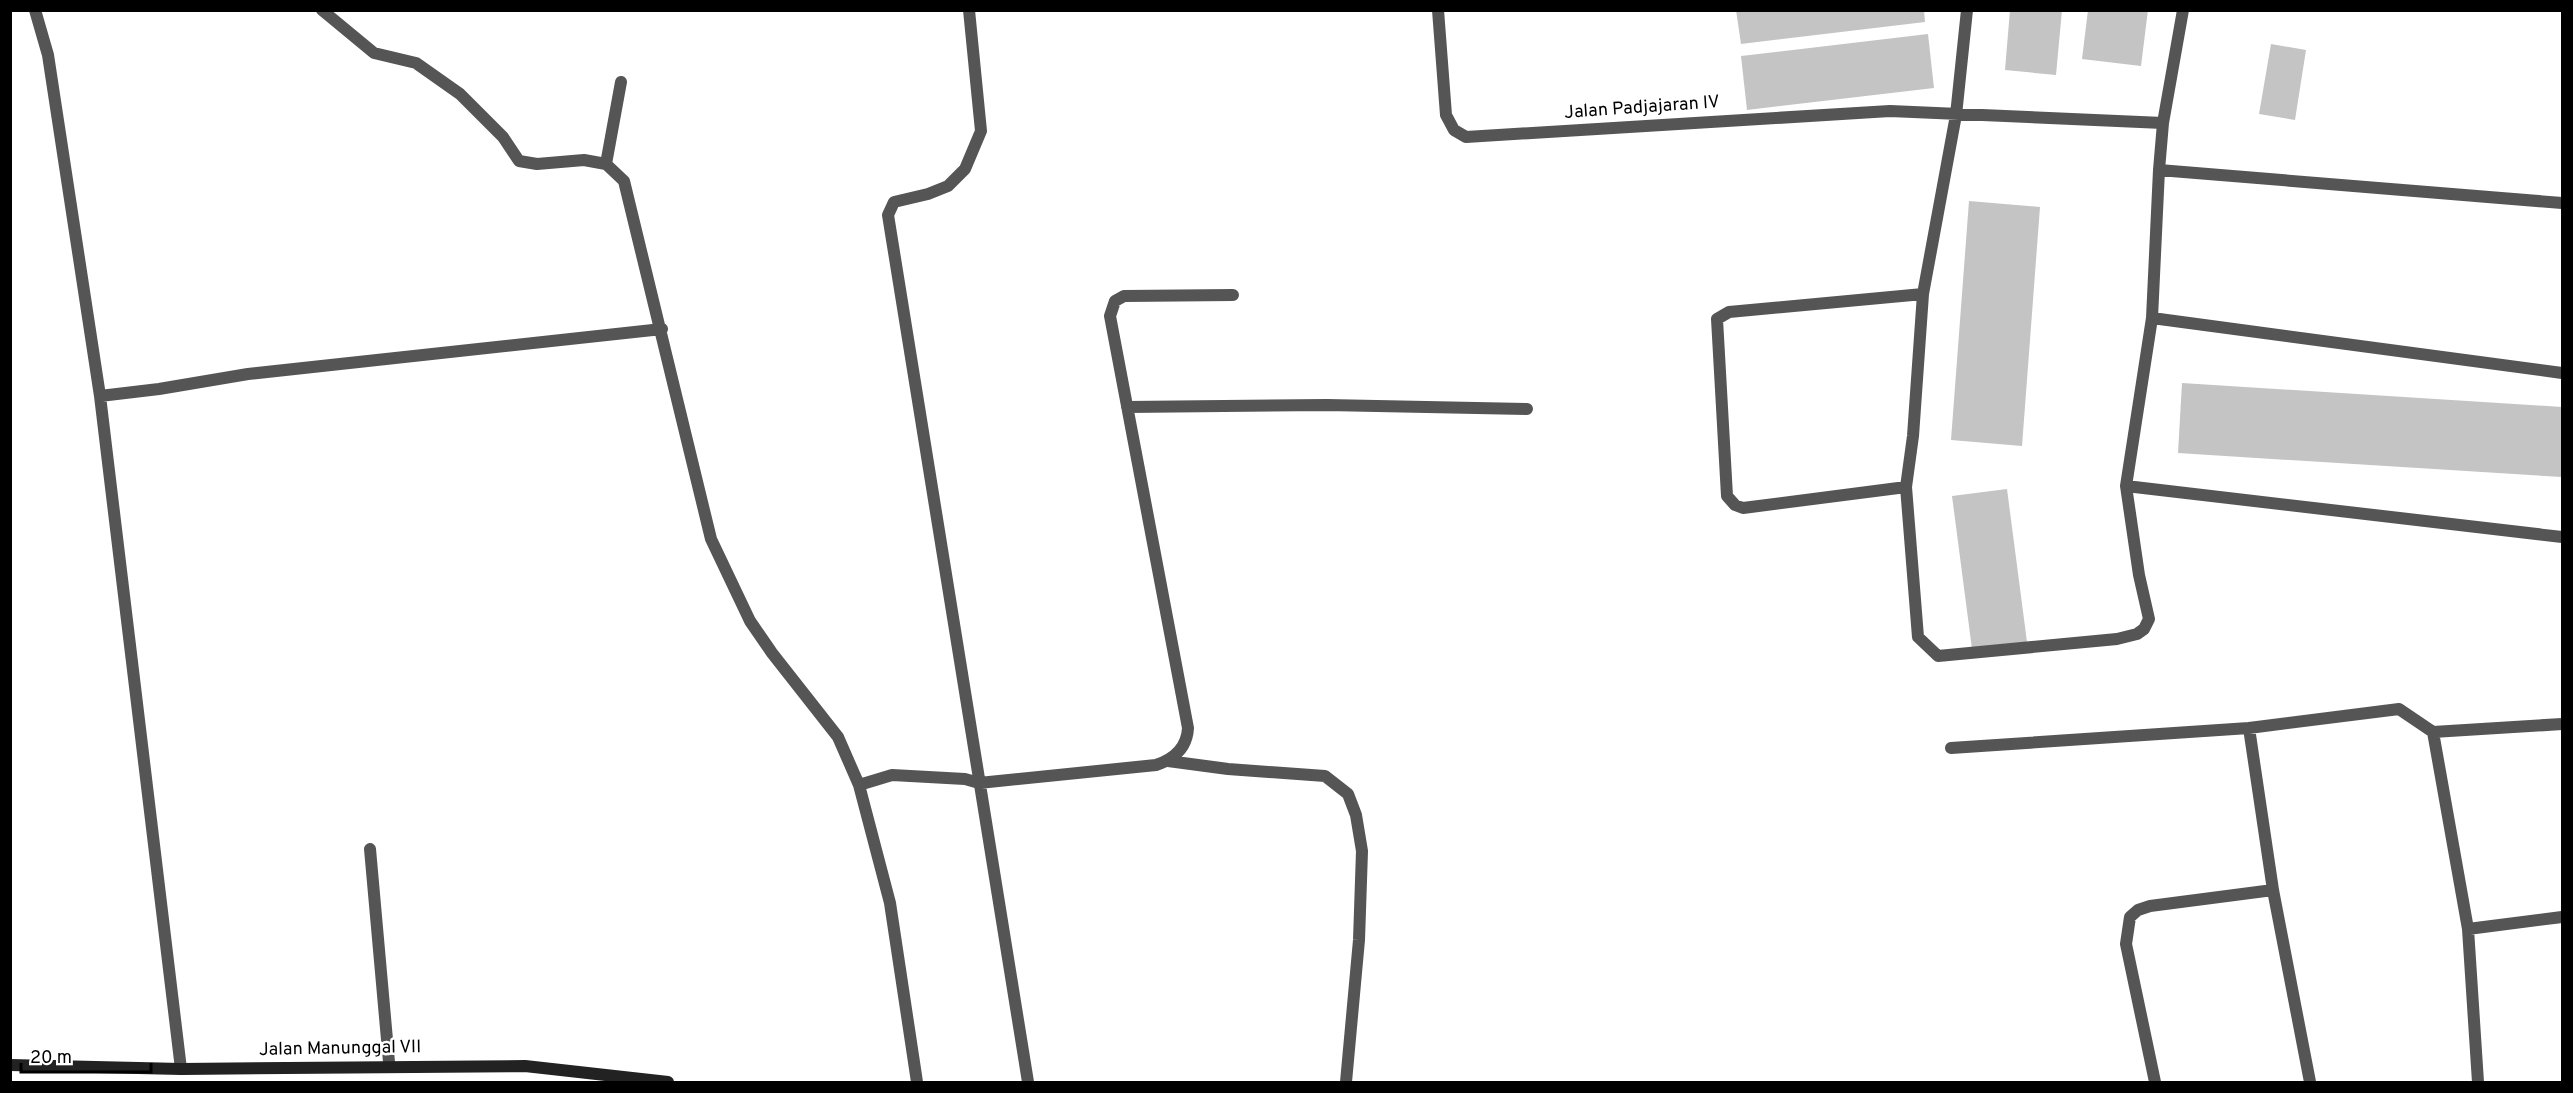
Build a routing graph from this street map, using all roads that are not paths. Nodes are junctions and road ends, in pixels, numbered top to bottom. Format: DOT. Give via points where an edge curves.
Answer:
graph roads {
  1 [pos="35,10"];
  2 [pos="322,10"];
  3 [pos="969,10"];
  4 [pos="1438,10"];
  5 [pos="1967,10"];
  6 [pos="2183,10"];
  7 [pos="621,82"];
  8 [pos="1956,114"];
  9 [pos="2163,123"];
  10 [pos="606,164"];
  11 [pos="2159,170"];
  12 [pos="2562,203"];
  13 [pos="1923,294"];
  14 [pos="1233,296"];
  15 [pos="2152,318"];
  16 [pos="662,329"];
  17 [pos="2562,373"];
  18 [pos="100,396"];
  19 [pos="1127,406"];
  20 [pos="1527,409"];
  21 [pos="1906,486"];
  22 [pos="2126,486"];
  23 [pos="2562,537"];
  24 [pos="2562,724"];
  25 [pos="2249,728"];
  26 [pos="2433,732"];
  27 [pos="1952,748"];
  28 [pos="1168,761"];
  29 [pos="979,783"];
  30 [pos="859,785"];
  31 [pos="370,849"];
  32 [pos="2273,890"];
  33 [pos="2562,917"];
  34 [pos="2468,929"];
  35 [pos="389,1064"];
  36 [pos="10,1065"];
  37 [pos="181,1069"];
  38 [pos="668,1083"];
  39 [pos="917,1083"];
  40 [pos="1028,1083"];
  41 [pos="1346,1083"];
  42 [pos="2155,1083"];
  43 [pos="2310,1083"];
  44 [pos="2478,1083"];
  1 -- 18 [label="street" via="48,55"];
  2 -- 10 [label="street" via="374,53 416,63 460,94 503,137 519,161 537,164 584,160"];
  3 -- 29 [label="street" via="981,131 965,170 948,186 894,202 888,215"];
  4 -- 8 [label="street, Jalan Padjajaran IV" via="1446,115 1454,130 1466,138 1890,111"];
  5 -- 8 [label="street"];
  6 -- 9 [label="street"];
  7 -- 10 [label="street"];
  8 -- 9 [label="street"];
  8 -- 13 [label="street"];
  9 -- 11 [label="street"];
  10 -- 16 [label="street" via="624,182"];
  11 -- 12 [label="street"];
  11 -- 15 [label="street"];
  13 -- 21 [label="street"];
  13 -- 21 [label="street" via="1729,312 1717,319 1727,496 1735,505 1743,508"];
  14 -- 19 [label="street" via="1138,295 1115,301 1110,316"];
  15 -- 17 [label="street"];
  15 -- 22 [label="street"];
  16 -- 18 [label="street" via="248,374"];
  16 -- 30 [label="street" via="717,555 750,621 838,737"];
  18 -- 37 [label="street"];
  19 -- 20 [label="street"];
  19 -- 28 [label="street" via="1188,728 1184,745"];
  21 -- 22 [label="street" via="1918,637 1938,656 2117,639 2144,629 2149,619"];
  22 -- 23 [label="street"];
  24 -- 26 [label="street"];
  25 -- 26 [label="street" via="2399,709"];
  25 -- 27 [label="street"];
  25 -- 32 [label="street"];
  26 -- 34 [label="street"];
  28 -- 29 [label="street"];
  28 -- 41 [label="street" via="1325,776 1348,794 1362,851"];
  29 -- 30 [label="street" via="892,775"];
  29 -- 40 [label="street"];
  30 -- 39 [label="street" via="890,903"];
  31 -- 35 [label="street"];
  32 -- 42 [label="street" via="2150,906 2130,917 2126,944"];
  32 -- 43 [label="street"];
  33 -- 34 [label="street"];
  34 -- 44 [label="street"];
  35 -- 37 [label="street, Jalan Manunggal VII"];
  35 -- 38 [label="street, Jalan Manunggal VII" via="525,1066"];
  36 -- 37 [label="street, Jalan Manunggal VII"];
}
